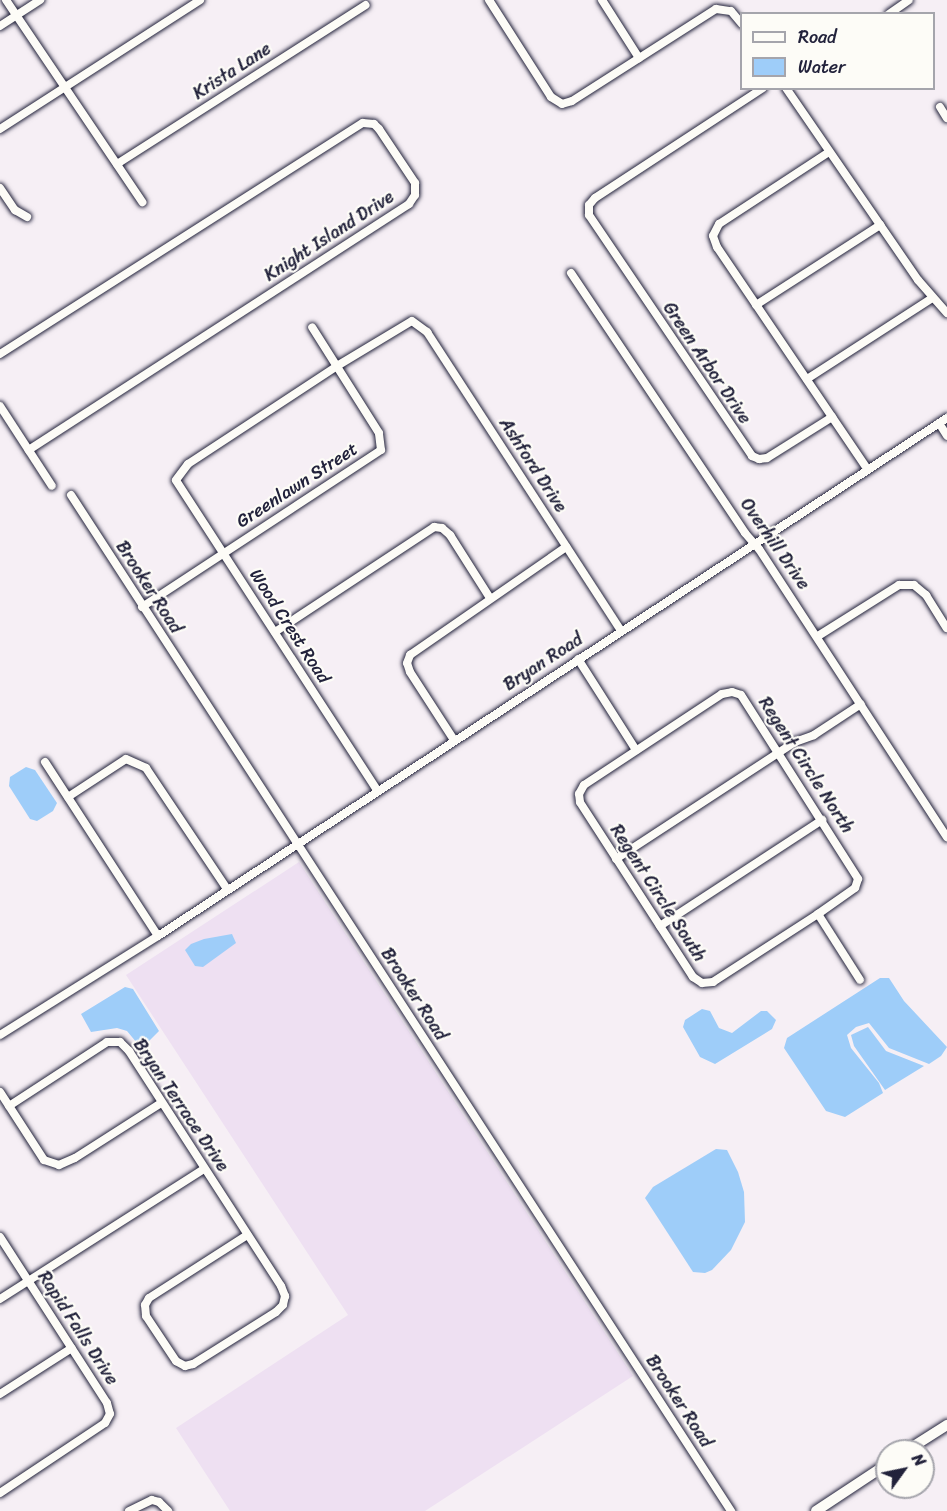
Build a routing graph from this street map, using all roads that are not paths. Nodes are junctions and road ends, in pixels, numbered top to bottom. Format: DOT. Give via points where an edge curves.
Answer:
graph roads {
  1 [pos="6,0"];
  2 [pos="40,0"];
  3 [pos="200,0"];
  4 [pos="489,0"];
  5 [pos="602,0"];
  6 [pos="909,0"];
  7 [pos="366,5"];
  8 [pos="892,12"];
  9 [pos="16,16"];
  10 [pos="739,20"];
  11 [pos="0,26"];
  12 [pos="639,57"];
  13 [pos="66,86"];
  14 [pos="760,90"];
  15 [pos="787,90"];
  16 [pos="940,107"];
  17 [pos="947,118"];
  18 [pos="0,129"];
  19 [pos="830,152"];
  20 [pos="117,164"];
  21 [pos="0,188"];
  22 [pos="142,202"];
  23 [pos="27,217"];
  24 [pos="880,225"];
  25 [pos="571,273"];
  26 [pos="932,298"];
  27 [pos="756,305"];
  28 [pos="947,313"];
  29 [pos="312,327"];
  30 [pos="0,354"];
  31 [pos="337,366"];
  32 [pos="807,379"];
  33 [pos="0,406"];
  34 [pos="832,417"];
  35 [pos="943,421"];
  36 [pos="947,436"];
  37 [pos="29,450"];
  38 [pos="868,470"];
  39 [pos="52,486"];
  40 [pos="70,495"];
  41 [pos="756,544"];
  42 [pos="566,547"];
  43 [pos="223,553"];
  44 [pos="490,598"];
  45 [pos="142,607"];
  46 [pos="947,628"];
  47 [pos="621,631"];
  48 [pos="275,632"];
  49 [pos="818,636"];
  50 [pos="578,659"];
  51 [pos="861,704"];
  52 [pos="454,740"];
  53 [pos="636,750"];
  54 [pos="778,753"];
  55 [pos="45,762"];
  56 [pos="377,790"];
  57 [pos="68,797"];
  58 [pos="822,820"];
  59 [pos="947,837"];
  60 [pos="296,843"];
  61 [pos="616,858"];
  62 [pos="227,889"];
  63 [pos="818,914"];
  64 [pos="660,926"];
  65 [pos="158,936"];
  66 [pos="860,980"];
  67 [pos="0,1035"];
  68 [pos="0,1092"];
  69 [pos="161,1103"];
  70 [pos="9,1106"];
  71 [pos="204,1169"];
  72 [pos="247,1235"];
  73 [pos="0,1237"];
  74 [pos="28,1281"];
  75 [pos="0,1299"];
  76 [pos="72,1348"];
  77 [pos="0,1394"];
  78 [pos="947,1425"];
  79 [pos="925,1439"];
  80 [pos="875,1472"];
  81 [pos="0,1493"];
  82 [pos="129,1511"];
  83 [pos="168,1511"];
  84 [pos="731,1511"];
  85 [pos="816,1511"];
  1 -- 9 [label="street"];
  2 -- 9 [label="street"];
  3 -- 13 [label="street"];
  4 -- 12 [label="street" via="551,97 562,104"];
  5 -- 12 [label="street"];
  6 -- 8 [label="street"];
  7 -- 20 [label="street, Krista Lane"];
  9 -- 11 [label="street"];
  9 -- 13 [label="street"];
  10 -- 12 [label="street" via="726,9 716,9"];
  13 -- 18 [label="street"];
  13 -- 20 [label="street"];
  14 -- 34 [label="street, Green Arbor Drive" via="595,198 588,208 592,221 752,456 767,458"];
  15 -- 19 [label="street"];
  16 -- 17 [label="street"];
  19 -- 24 [label="street"];
  19 -- 27 [label="street" via="719,224 713,234"];
  20 -- 22 [label="street"];
  21 -- 23 [label="street" via="15,210"];
  24 -- 26 [label="street"];
  24 -- 27 [label="street"];
  25 -- 41 [label="street, Overhill Drive"];
  26 -- 28 [label="street"];
  26 -- 32 [label="street"];
  27 -- 32 [label="street"];
  29 -- 31 [label="street, Greenlawn Street"];
  30 -- 37 [label="street, Knight Island Drive" via="363,123 379,129 415,183 415,195 409,204"];
  31 -- 42 [label="street, Ashford Drive" via="412,321 427,332"];
  31 -- 43 [label="street, Wood Crest Road" via="188,464 176,480"];
  31 -- 43 [label="street, Greenlawn Street" via="380,433 381,450"];
  32 -- 34 [label="street"];
  33 -- 37 [label="street"];
  34 -- 38 [label="street"];
  35 -- 36 [label="street"];
  35 -- 38 [label="street, Bryan Road"];
  37 -- 39 [label="street"];
  38 -- 41 [label="street, Bryan Road"];
  40 -- 45 [label="street, Brooker Road"];
  41 -- 47 [label="street, Bryan Road"];
  41 -- 49 [label="street, Overhill Drive"];
  42 -- 44 [label="street"];
  42 -- 47 [label="street, Ashford Drive"];
  43 -- 45 [label="street, Greenlawn Street"];
  43 -- 48 [label="street, Wood Crest Road"];
  44 -- 48 [label="street" via="450,535 434,527"];
  44 -- 52 [label="street" via="408,659 410,672"];
  45 -- 60 [label="street, Brooker Road"];
  46 -- 49 [label="street" via="926,595 914,585 899,585"];
  47 -- 50 [label="street, Bryan Road"];
  48 -- 56 [label="street, Wood Crest Road"];
  49 -- 51 [label="street, Overhill Drive"];
  50 -- 52 [label="street, Bryan Road"];
  50 -- 53 [label="street"];
  51 -- 54 [label="street"];
  51 -- 59 [label="street, Overhill Drive"];
  52 -- 56 [label="street, Bryan Road"];
  53 -- 54 [label="street, Regent Circle North" via="722,694 732,692 741,695"];
  53 -- 61 [label="street, Regent Circle South" via="584,785 579,794 580,802"];
  54 -- 58 [label="street, Regent Circle North"];
  54 -- 61 [label="street"];
  55 -- 57 [label="street"];
  56 -- 60 [label="street, Bryan Road"];
  57 -- 62 [label="street" via="126,759 146,768"];
  57 -- 65 [label="street"];
  58 -- 63 [label="street, Regent Circle North" via="858,879 852,892"];
  58 -- 64 [label="street"];
  60 -- 62 [label="street, Bryan Road"];
  60 -- 84 [label="street, Brooker Road"];
  61 -- 64 [label="street, Regent Circle South"];
  62 -- 65 [label="street, Bryan Road"];
  63 -- 64 [label="street, Regent Circle South" via="708,983 693,977"];
  63 -- 66 [label="street"];
  65 -- 67 [label="street, Bryan Road"];
  68 -- 70 [label="street"];
  69 -- 70 [label="street" via="59,1165 44,1160"];
  69 -- 70 [label="street, Bryan Terrace Drive" via="124,1045 112,1040"];
  69 -- 71 [label="street, Bryan Terrace Drive"];
  71 -- 72 [label="street, Bryan Terrace Drive"];
  71 -- 74 [label="street"];
  72 -- 72 [label="street, Bryan Terrace Drive" via="281,1287 283,1305 193,1364 176,1362 146,1316 145,1305 149,1298"];
  73 -- 74 [label="street, Rapid Falls Drive"];
  74 -- 75 [label="street"];
  74 -- 76 [label="street, Rapid Falls Drive"];
  76 -- 77 [label="street"];
  76 -- 81 [label="street, Rapid Falls Drive" via="110,1414 105,1423"];
  78 -- 79 [label="main road"];
  80 -- 85 [label="main road"];
  82 -- 83 [label="street" via="152,1500"];
}
